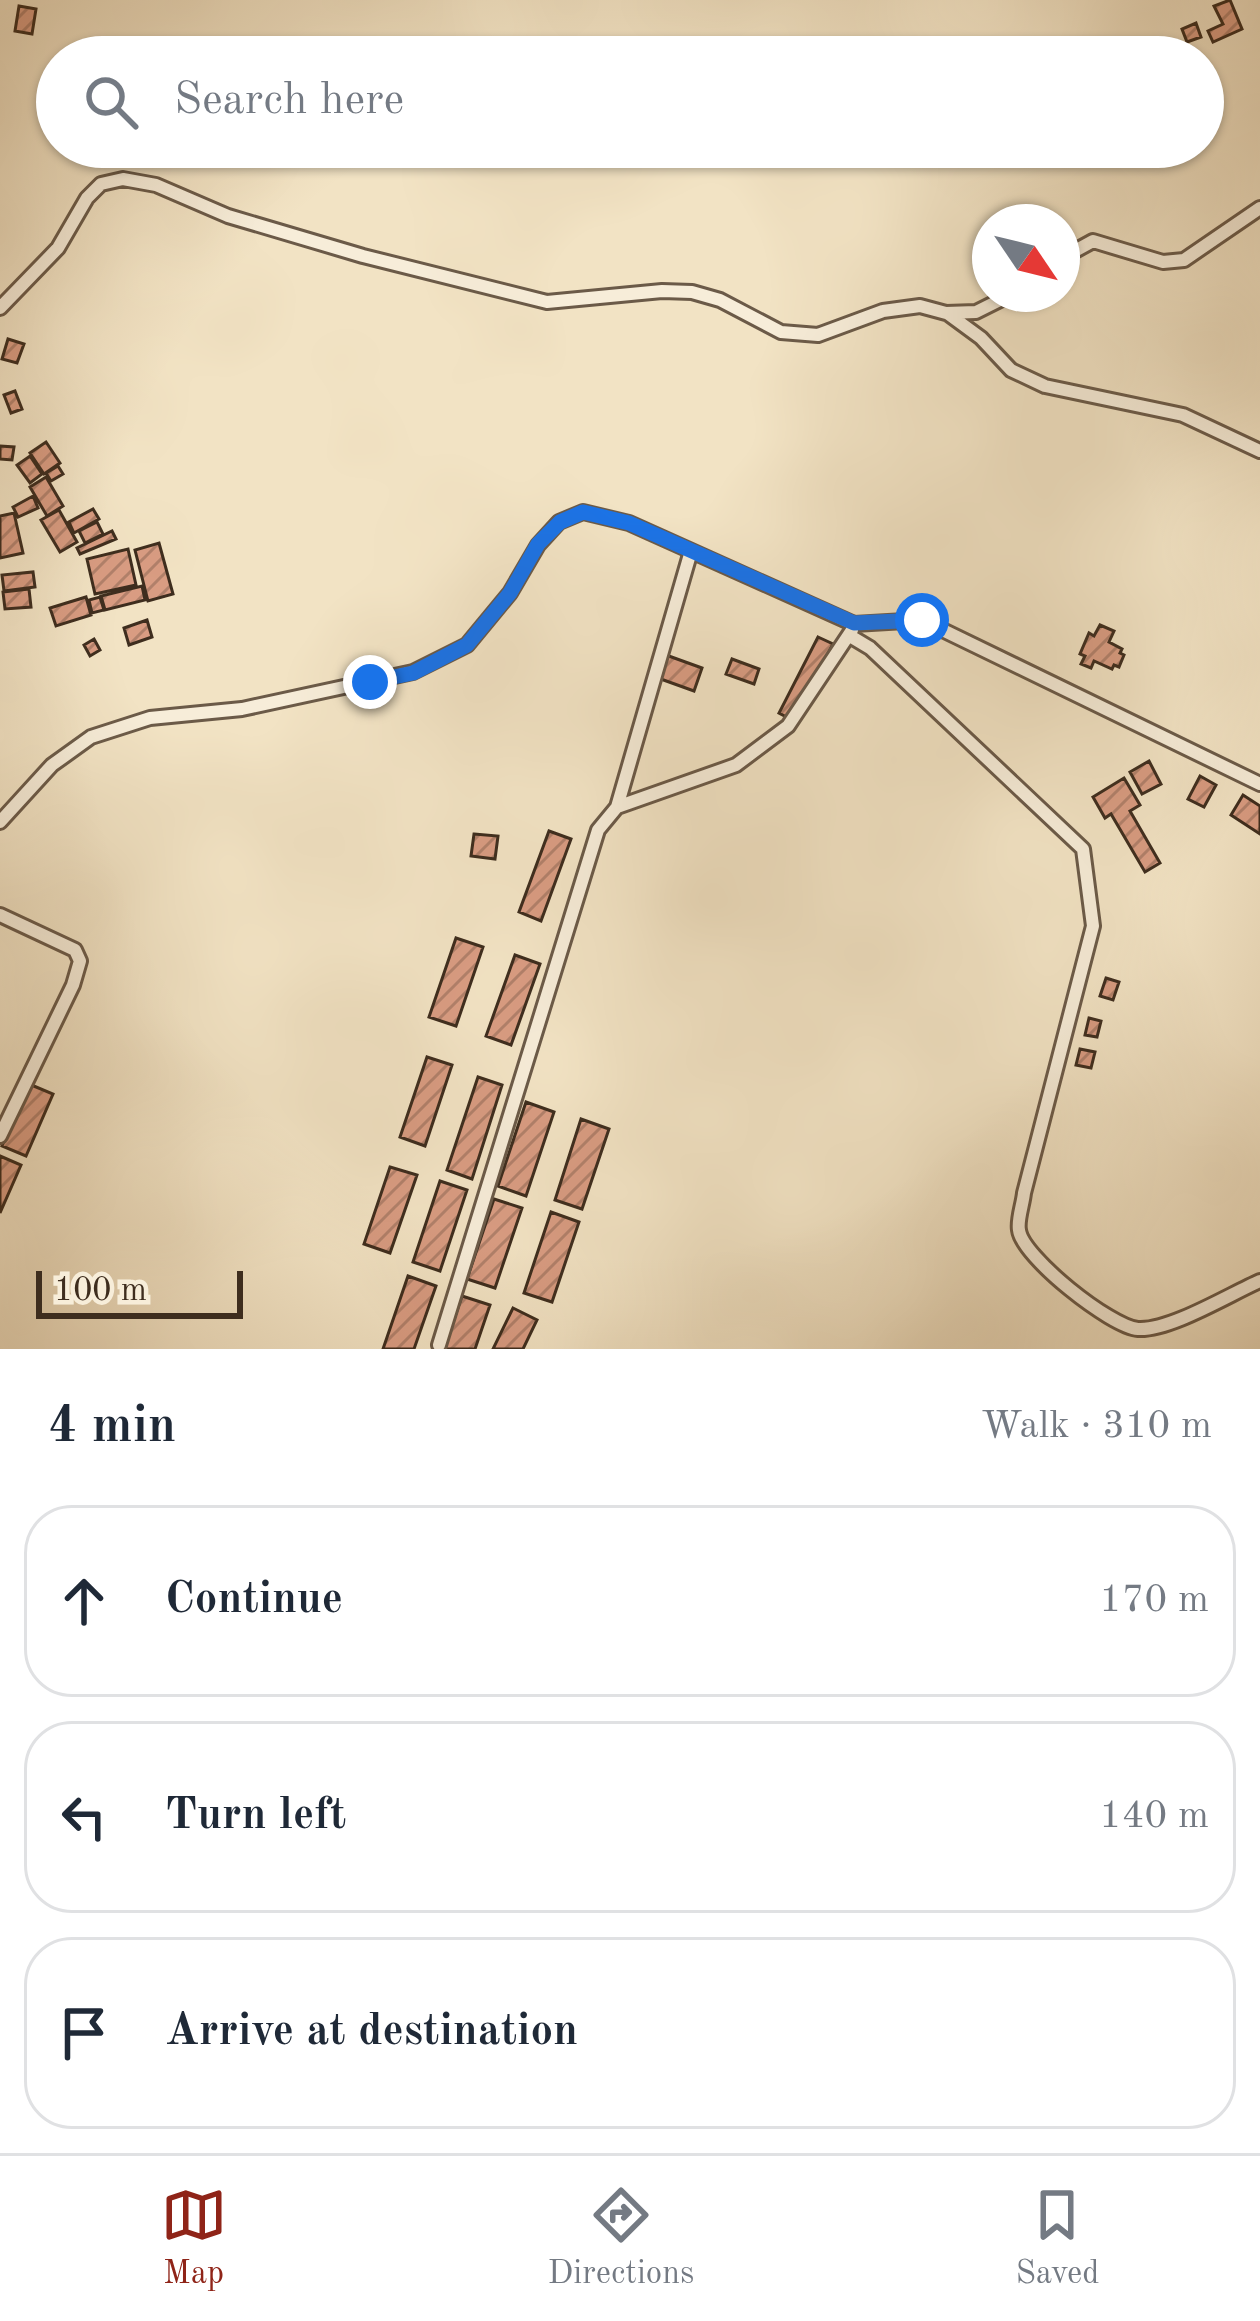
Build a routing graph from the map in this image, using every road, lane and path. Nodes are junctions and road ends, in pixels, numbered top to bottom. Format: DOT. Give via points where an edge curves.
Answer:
graph roads {
  1 [pos="1260,208"];
  2 [pos="1080,248"];
  3 [pos="0,308"];
  4 [pos="976,312"];
  5 [pos="946,313"];
  6 [pos="1260,451"];
  7 [pos="691,551"];
  8 [pos="852,630"];
  9 [pos="1260,784"];
  10 [pos="617,807"];
  11 [pos="0,822"];
  12 [pos="0,915"];
  13 [pos="0,1136"];
  14 [pos="1260,1281"];
  15 [pos="439,1345"];
  1 -- 2 [label="street" via="1184,260 1163,262 1094,241"];
  3 -- 5 [label="street" via="58,248 87,198 101,184 124,179 363,256 547,302 692,292 781,332 818,334 883,311"];
  4 -- 5 [label="street"];
  5 -- 6 [label="street" via="1011,370 1045,386 1183,416"];
  7 -- 8 [label="street"];
  7 -- 10 [label="street"];
  7 -- 11 [label="street" via="583,512 538,544 467,645 413,673 242,709 149,718 91,736"];
  8 -- 9 [label="street" via="922,620"];
  8 -- 10 [label="street" via="788,726 736,765"];
  8 -- 14 [label="street" via="1083,850 1093,926 1018,1232 1034,1260 1138,1329"];
  10 -- 15 [label="street" via="598,830 568,919"];
  12 -- 13 [label="street" via="75,950 80,961"];
}
